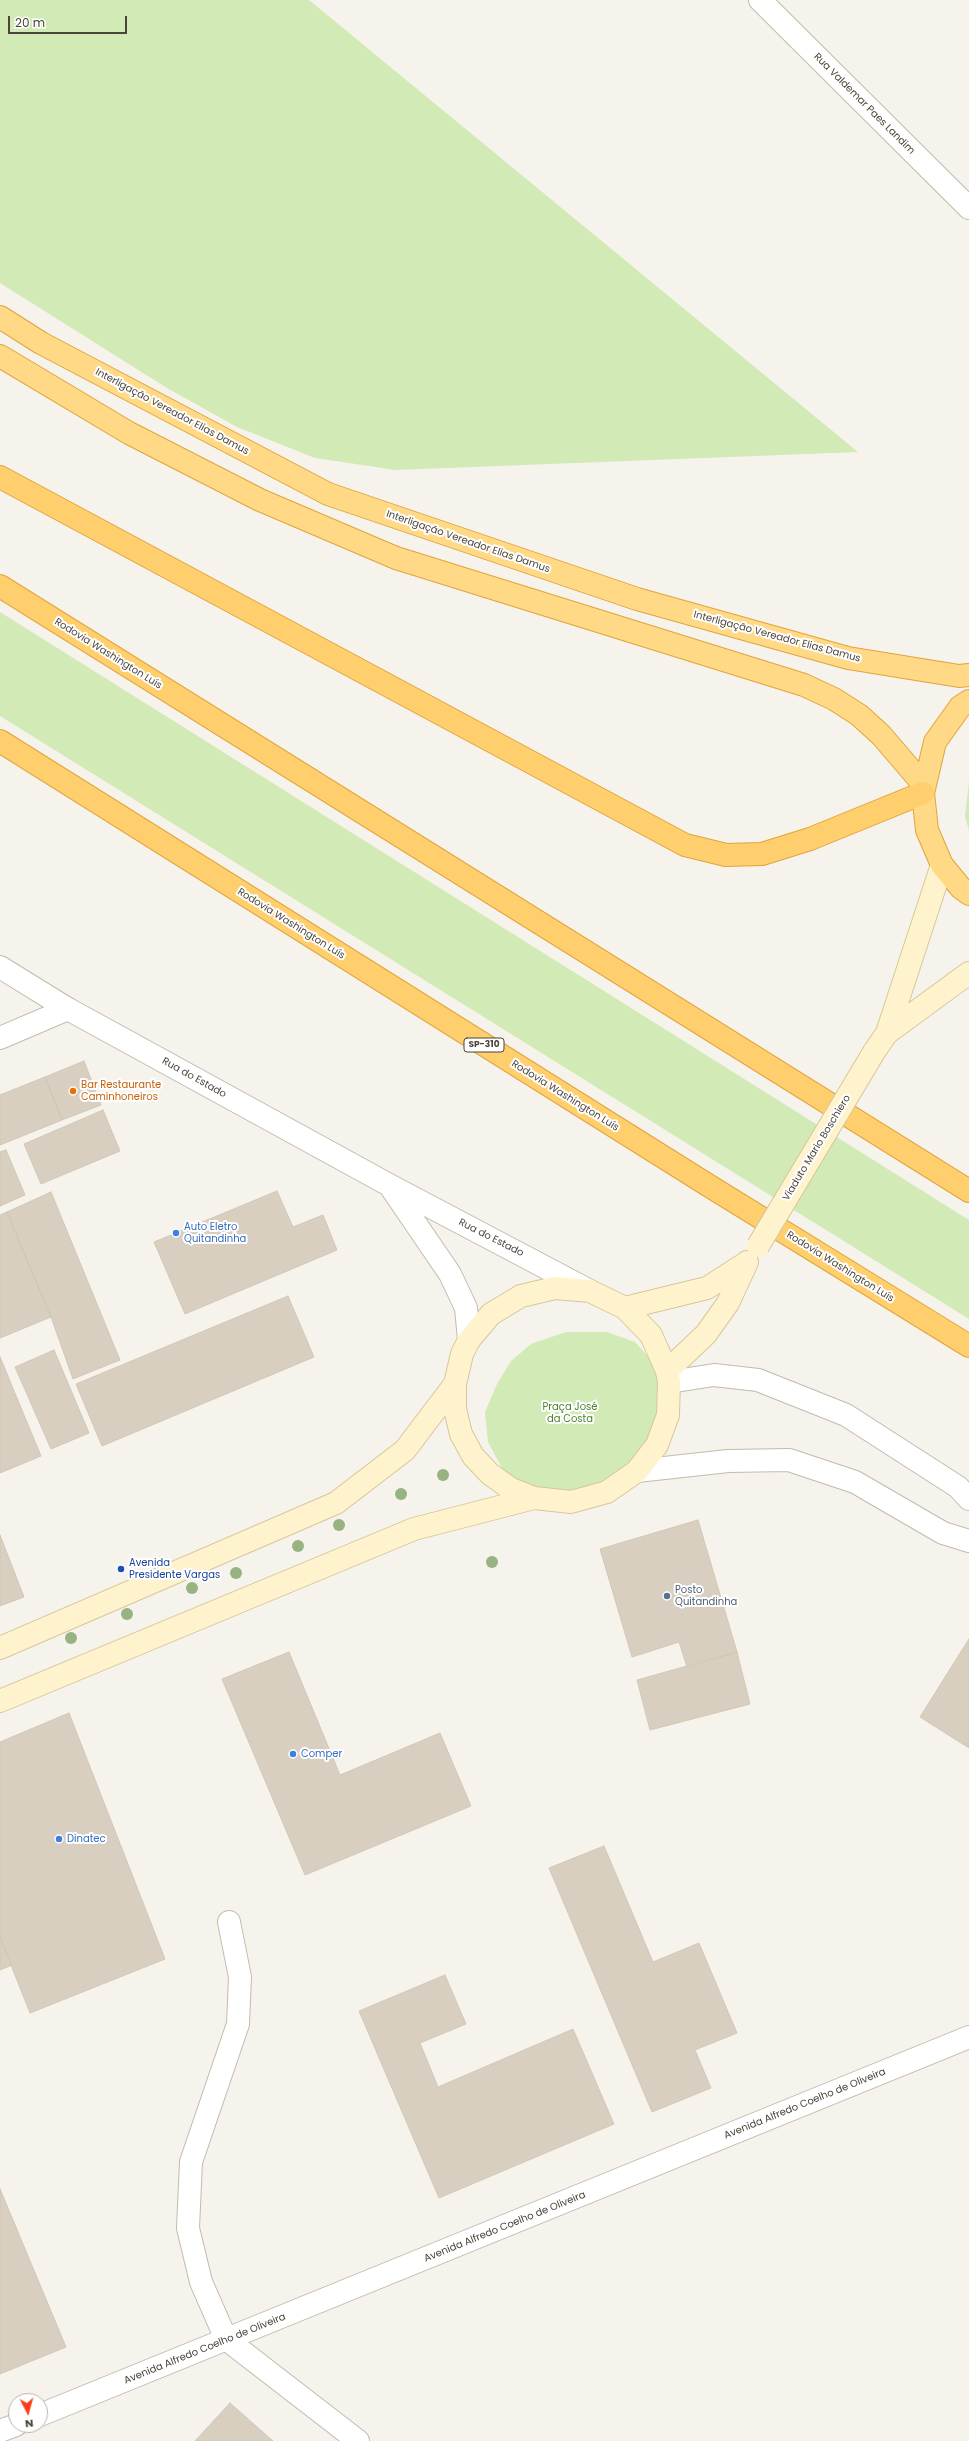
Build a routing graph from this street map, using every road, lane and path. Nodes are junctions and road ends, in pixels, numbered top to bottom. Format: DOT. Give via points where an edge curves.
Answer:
graph roads {
  1 [pos="760,0"];
  2 [pos="969,208"];
  3 [pos="0,318"];
  4 [pos="0,356"];
  5 [pos="0,477"];
  6 [pos="0,586"];
  7 [pos="969,675"];
  8 [pos="969,701"];
  9 [pos="0,741"];
  10 [pos="923,789"];
  11 [pos="942,865"];
  12 [pos="969,894"];
  13 [pos="0,967"];
  14 [pos="969,973"];
  15 [pos="68,1009"];
  16 [pos="887,1033"];
  17 [pos="0,1038"];
  18 [pos="390,1186"];
  19 [pos="969,1191"];
  20 [pos="752,1255"];
  21 [pos="590,1291"];
  22 [pos="625,1308"];
  23 [pos="469,1340"];
  24 [pos="969,1346"];
  25 [pos="668,1376"];
  26 [pos="455,1384"];
  27 [pos="637,1471"];
  28 [pos="534,1498"];
  29 [pos="969,1499"];
  30 [pos="969,1541"];
  31 [pos="0,1648"];
  32 [pos="0,1701"];
  33 [pos="229,1922"];
  34 [pos="969,2037"];
  35 [pos="226,2339"];
  36 [pos="48,2412"];
  37 [pos="358,2441"];
  1 -- 2 [label="street, Rua Valdemar Paes Landim"];
  3 -- 7 [label="highway, Interligação Vereador Elias Damus" via="41,343 328,494 636,599 848,658 959,676"];
  4 -- 10 [label="highway" via="129,433 247,493 396,558 804,685 834,699 859,715 875,730"];
  5 -- 10 [label="highway" via="685,845 726,855 762,854 810,839"];
  6 -- 19 [label="highway, Rodovia Washington Luís"];
  8 -- 10 [label="highway" via="960,707 935,742"];
  9 -- 24 [label="highway, Rodovia Washington Luís / SP-310" via="704,1183"];
  10 -- 11 [label="highway" via="927,830"];
  11 -- 12 [label="highway"];
  11 -- 16 [label="main road"];
  13 -- 15 [label="street, Rua do Estado"];
  14 -- 16 [label="main road"];
  15 -- 17 [label="street"];
  15 -- 18 [label="street, Rua do Estado"];
  16 -- 20 [label="main road, Viaduto Mario Boschiero, bridge"];
  18 -- 21 [label="street, Rua do Estado"];
  18 -- 23 [label="street, Rua do Estado" via="450,1274 466,1308"];
  20 -- 22 [label="main road" via="707,1288"];
  20 -- 25 [label="main road, Viaduto Mario Boschiero" via="728,1302 706,1334"];
  21 -- 22 [label="main road"];
  21 -- 23 [label="main road" via="555,1288 521,1296 491,1314"];
  22 -- 25 [label="main road" via="652,1335"];
  23 -- 26 [label="main road" via="462,1354"];
  25 -- 27 [label="main road" via="668,1415 657,1445"];
  25 -- 29 [label="street" via="714,1375 758,1380 846,1415 958,1488"];
  26 -- 28 [label="main road" via="458,1422 461,1434 473,1456 495,1478 511,1489"];
  26 -- 31 [label="main road" via="405,1450 336,1503"];
  27 -- 28 [label="main road" via="607,1492 571,1502"];
  27 -- 30 [label="street" via="728,1461 789,1460 855,1482 944,1533"];
  28 -- 32 [label="main road" via="414,1529"];
  33 -- 35 [label="street" via="240,1977 238,2024 191,2162 188,2228 201,2282"];
  34 -- 35 [label="street, Avenida Alfredo Coelho de Oliveira" via="261,2327"];
  35 -- 36 [label="street, Avenida Alfredo Coelho de Oliveira"];
  35 -- 37 [label="street"];
}
